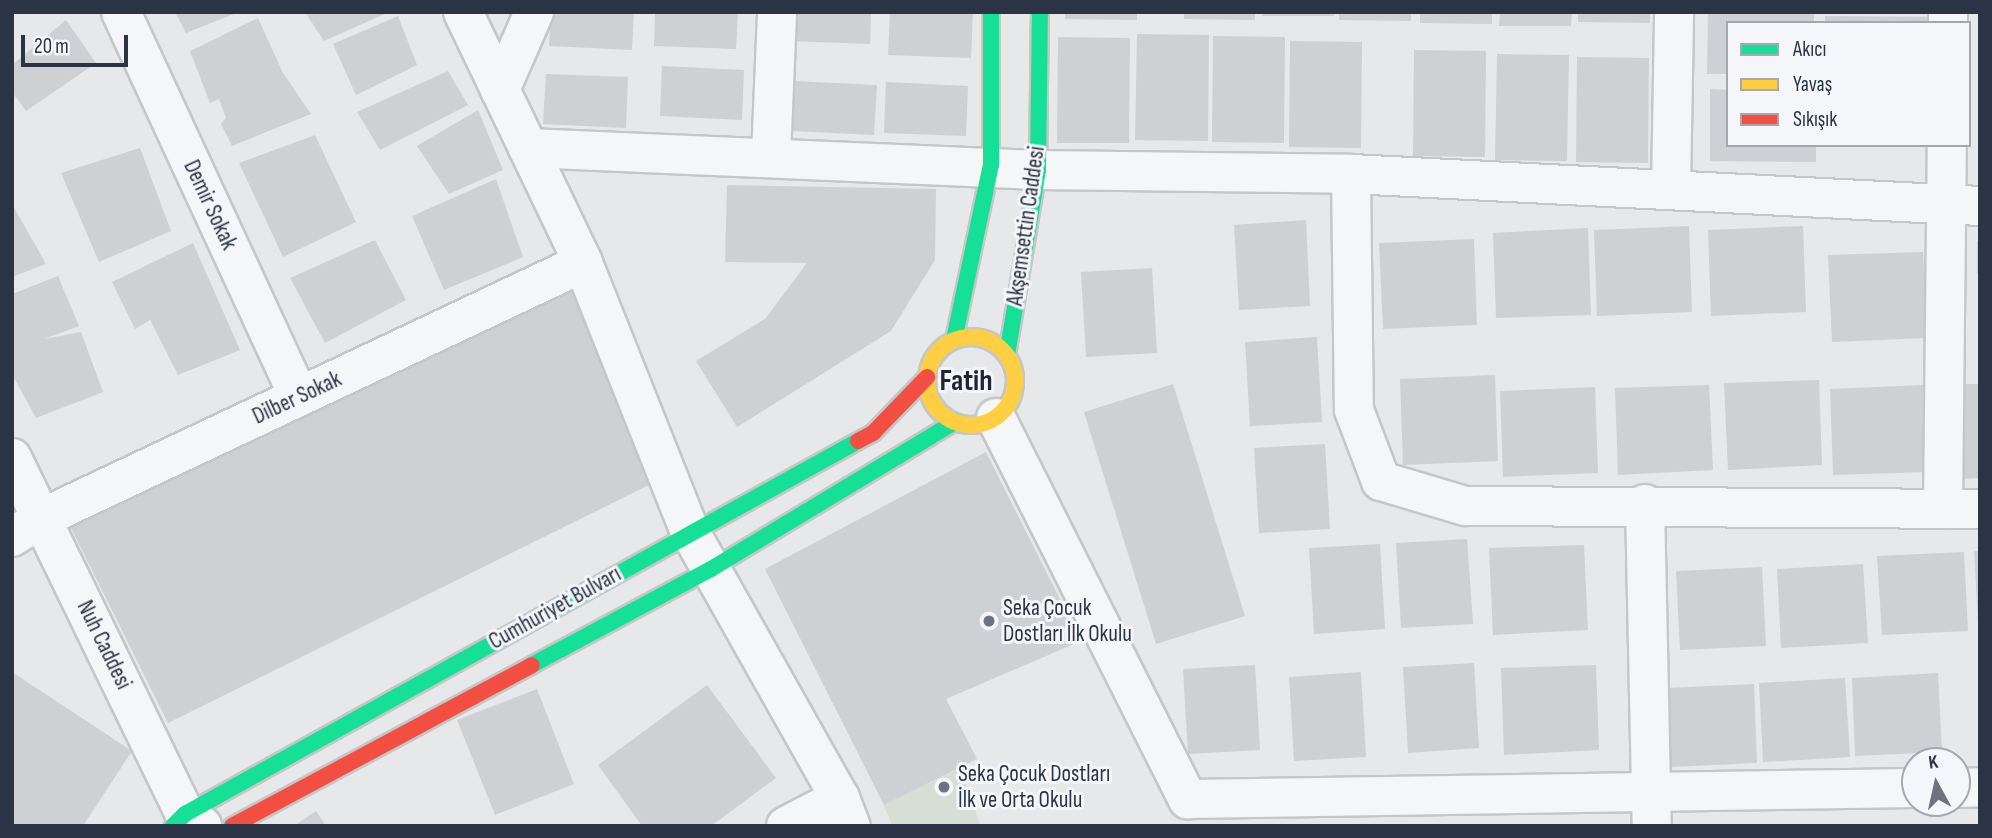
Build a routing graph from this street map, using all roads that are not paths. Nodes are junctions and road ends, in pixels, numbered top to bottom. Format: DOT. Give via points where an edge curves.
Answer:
graph roads {
  1 [pos="121,12"];
  2 [pos="463,12"];
  3 [pos="534,12"];
  4 [pos="777,12"];
  5 [pos="992,12"];
  6 [pos="1040,12"];
  7 [pos="1674,12"];
  8 [pos="500,90"];
  9 [pos="1948,147"];
  10 [pos="528,148"];
  11 [pos="771,157"];
  12 [pos="991,164"];
  13 [pos="1038,170"];
  14 [pos="1351,174"];
  15 [pos="1671,190"];
  16 [pos="1963,205"];
  17 [pos="583,263"];
  18 [pos="954,340"];
  19 [pos="1007,355"];
  20 [pos="927,377"];
  21 [pos="299,397"];
  22 [pos="996,418"];
  23 [pos="955,422"];
  24 [pos="12,458"];
  25 [pos="1644,504"];
  26 [pos="1961,509"];
  27 [pos="27,528"];
  28 [pos="690,532"];
  29 [pos="711,569"];
  30 [pos="1901,790"];
  31 [pos="1651,809"];
  32 [pos="845,812"];
  33 [pos="187,822"];
  34 [pos="232,826"];
  35 [pos="786,826"];
  1 -- 21 [label="street, Demir Sokak"];
  2 -- 8 [label="street"];
  3 -- 8 [label="street"];
  4 -- 11 [label="street"];
  5 -- 12 [label="main road, Akşemsettin Caddesi"];
  6 -- 13 [label="main road, Akşemsettin Caddesi"];
  7 -- 15 [label="street"];
  8 -- 10 [label="street"];
  9 -- 16 [label="street"];
  10 -- 11 [label="street"];
  10 -- 17 [label="street"];
  11 -- 12 [label="street"];
  12 -- 13 [label="street"];
  12 -- 18 [label="main road, Akşemsettin Caddesi"];
  13 -- 14 [label="street"];
  13 -- 19 [label="main road, Akşemsettin Caddesi"];
  14 -- 15 [label="street"];
  14 -- 25 [label="street" via="1354,410 1381,481 1465,506"];
  15 -- 16 [label="street"];
  16 -- 26 [label="street"];
  17 -- 21 [label="street, Dilber Sokak"];
  17 -- 28 [label="street"];
  18 -- 19 [label="main road" via="983,339"];
  18 -- 20 [label="main road" via="936,355"];
  19 -- 22 [label="main road" via="1013,368 1013,395"];
  20 -- 23 [label="main road" via="934,404"];
  20 -- 28 [label="main road, Cumhuriyet Bulvarı" via="873,433"];
  21 -- 27 [label="street, Dilber Sokak"];
  22 -- 23 [label="main road" via="983,424"];
  22 -- 31 [label="street" via="1188,799"];
  23 -- 29 [label="main road, Cumhuriyet Bulvarı"];
  24 -- 27 [label="street, Nuh Caddesi"];
  25 -- 26 [label="street"];
  25 -- 31 [label="street"];
  27 -- 33 [label="street, Nuh Caddesi"];
  28 -- 29 [label="street"];
  28 -- 33 [label="main road, Cumhuriyet Bulvarı"];
  29 -- 32 [label="street"];
  29 -- 34 [label="main road, Cumhuriyet Bulvarı"];
  30 -- 31 [label="street"];
  32 -- 35 [label="street"];
}
